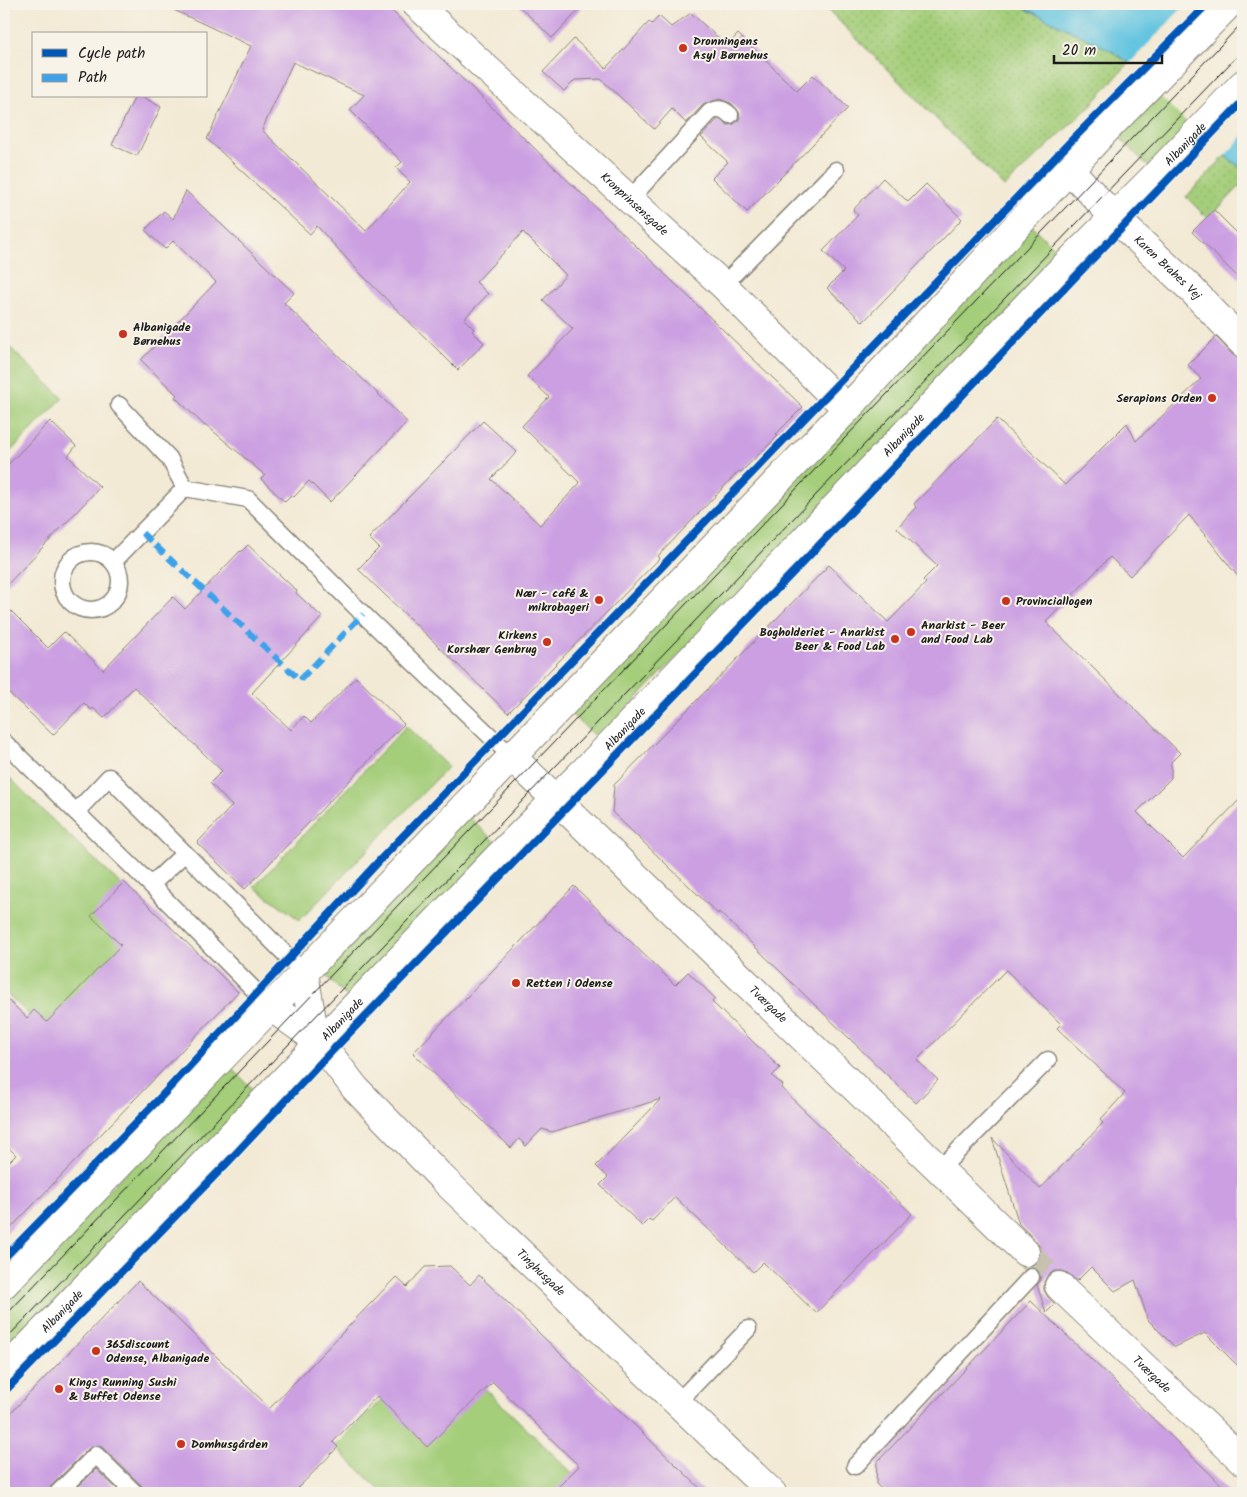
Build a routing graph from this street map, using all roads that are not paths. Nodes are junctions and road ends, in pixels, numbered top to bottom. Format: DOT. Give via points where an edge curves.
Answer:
graph roads {
  1 [pos="416,4"];
  2 [pos="1229,4"];
  3 [pos="1243,84"];
  4 [pos="730,115"];
  5 [pos="836,170"];
  6 [pos="1070,170"];
  7 [pos="630,199"];
  8 [pos="1114,217"];
  9 [pos="723,285"];
  10 [pos="1243,343"];
  11 [pos="118,406"];
  12 [pos="848,408"];
  13 [pos="186,488"];
  14 [pos="113,562"];
  15 [pos="4,742"];
  16 [pos="512,757"];
  17 [pos="555,798"];
  18 [pos="76,812"];
  19 [pos="185,853"];
  20 [pos="152,886"];
  21 [pos="304,973"];
  22 [pos="271,1007"];
  23 [pos="320,1042"];
  24 [pos="1048,1060"];
  25 [pos="939,1170"];
  26 [pos="1028,1264"];
  27 [pos="4,1284"];
  28 [pos="1059,1286"];
  29 [pos="748,1329"];
  30 [pos="4,1372"];
  31 [pos="677,1403"];
  32 [pos="1243,1461"];
  33 [pos="855,1466"];
  34 [pos="58,1493"];
  35 [pos="135,1493"];
  36 [pos="772,1493"];
  1 -- 7 [label="street, Kronprinsensgade"];
  2 -- 6 [label="street"];
  3 -- 8 [label="street, Albanigade"];
  4 -- 7 [label="lane" via="718,108 710,112"];
  5 -- 9 [label="lane"];
  6 -- 8 [label="street, Karen Brahes Vej"];
  6 -- 12 [label="street"];
  7 -- 9 [label="street, Kronprinsensgade"];
  8 -- 10 [label="street, Karen Brahes Vej"];
  8 -- 17 [label="street, Albanigade"];
  9 -- 12 [label="street, Kronprinsensgade"];
  11 -- 13 [label="lane" via="169,458"];
  12 -- 16 [label="street"];
  13 -- 14 [label="lane"];
  13 -- 16 [label="lane" via="248,500"];
  15 -- 18 [label="lane"];
  16 -- 17 [label="street, Tværgade"];
  16 -- 21 [label="street"];
  17 -- 23 [label="street, Albanigade"];
  17 -- 25 [label="street, Tværgade"];
  18 -- 19 [label="lane" via="109,776"];
  18 -- 20 [label="lane"];
  19 -- 20 [label="lane"];
  19 -- 21 [label="lane"];
  20 -- 22 [label="lane"];
  21 -- 22 [label="street"];
  21 -- 23 [label="street, Tinghusgade" via="312,1020"];
  22 -- 23 [label="street, Tinghusgade"];
  22 -- 27 [label="street"];
  23 -- 30 [label="street, Albanigade"];
  23 -- 31 [label="street, Tinghusgade" via="355,1088 442,1178"];
  24 -- 25 [label="lane"];
  25 -- 26 [label="street, Tværgade"];
  26 -- 33 [label="lane"];
  28 -- 32 [label="street, Tværgade"];
  29 -- 31 [label="lane"];
  31 -- 36 [label="street, Tinghusgade"];
  34 -- 35 [label="lane" via="96,1455"];
}
